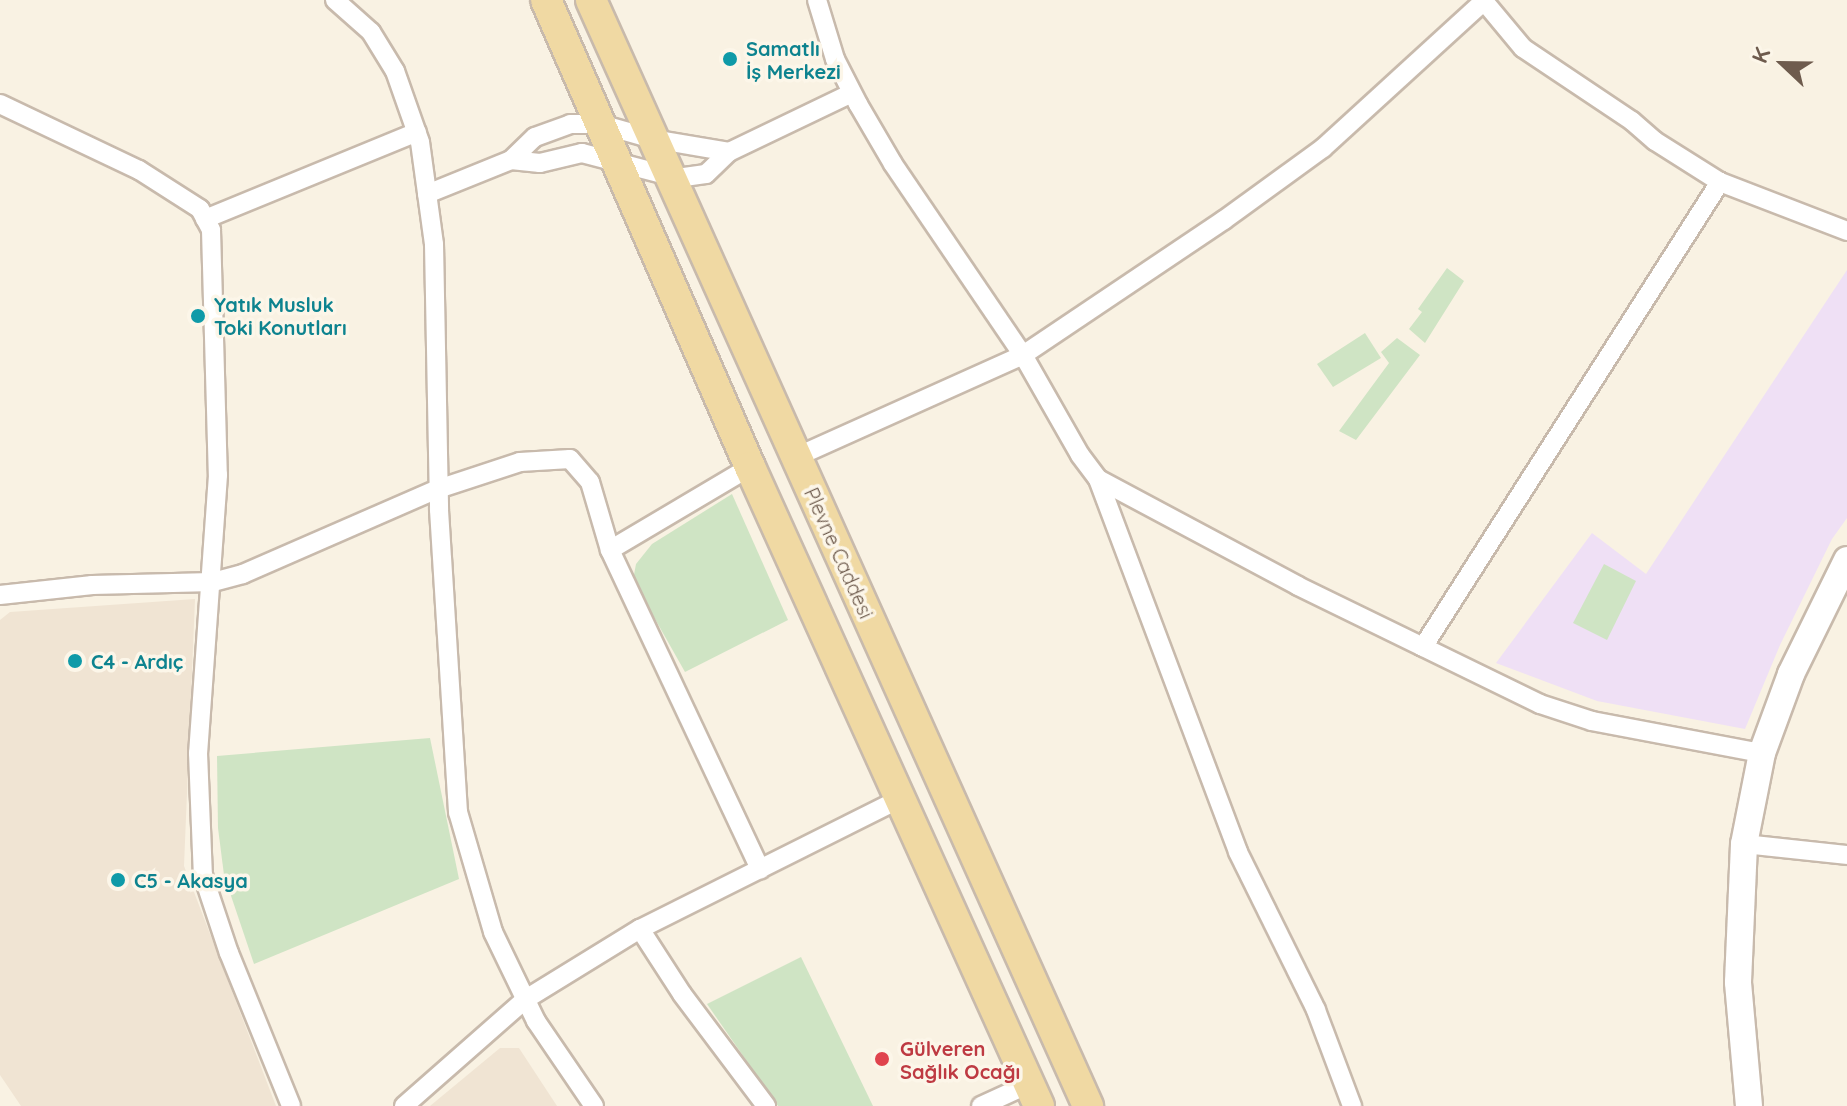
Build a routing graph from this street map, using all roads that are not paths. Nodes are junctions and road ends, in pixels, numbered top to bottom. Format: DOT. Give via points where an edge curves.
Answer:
graph roads {
  1 [pos="335,0"];
  2 [pos="546,0"];
  3 [pos="591,0"];
  4 [pos="817,0"];
  5 [pos="1484,0"];
  6 [pos="852,93"];
  7 [pos="0,104"];
  8 [pos="600,124"];
  9 [pos="417,132"];
  10 [pos="653,139"];
  11 [pos="729,152"];
  12 [pos="511,160"];
  13 [pos="616,160"];
  14 [pos="670,176"];
  15 [pos="1720,182"];
  16 [pos="427,194"];
  17 [pos="205,219"];
  18 [pos="1847,231"];
  19 [pos="1023,355"];
  20 [pos="796,457"];
  21 [pos="750,467"];
  22 [pos="1098,479"];
  23 [pos="438,489"];
  24 [pos="610,550"];
  25 [pos="1847,560"];
  26 [pos="213,582"];
  27 [pos="0,595"];
  28 [pos="1423,647"];
  29 [pos="1762,753"];
  30 [pos="902,798"];
  31 [pos="1744,844"];
  32 [pos="1847,855"];
  33 [pos="760,869"];
  34 [pos="640,929"];
  35 [pos="526,999"];
  36 [pos="1034,1095"];
  37 [pos="291,1106"];
  38 [pos="404,1106"];
  39 [pos="594,1106"];
  40 [pos="766,1106"];
  41 [pos="981,1106"];
  42 [pos="1088,1106"];
  43 [pos="1352,1106"];
  44 [pos="1749,1106"];
  1 -- 9 [label="street" via="371,32 395,71"];
  2 -- 8 [label="main road"];
  3 -- 10 [label="main road, Plevne Caddesi"];
  4 -- 6 [label="street"];
  5 -- 15 [label="street" via="1523,48"];
  5 -- 19 [label="street" via="1323,148"];
  6 -- 11 [label="street"];
  6 -- 19 [label="street" via="893,164"];
  7 -- 17 [label="street" via="139,170 200,209"];
  8 -- 10 [label="street"];
  8 -- 12 [label="street" via="570,124 535,137"];
  8 -- 13 [label="main road"];
  9 -- 16 [label="street"];
  9 -- 17 [label="street"];
  10 -- 11 [label="street"];
  10 -- 14 [label="main road, Plevne Caddesi"];
  11 -- 14 [label="street" via="706,174"];
  12 -- 13 [label="street" via="540,163 582,153"];
  12 -- 16 [label="street"];
  13 -- 14 [label="street"];
  13 -- 21 [label="main road"];
  14 -- 20 [label="main road, Plevne Caddesi"];
  15 -- 18 [label="street"];
  15 -- 28 [label="street"];
  16 -- 23 [label="street" via="434,244"];
  17 -- 26 [label="street" via="211,230 218,461"];
  19 -- 20 [label="street"];
  19 -- 22 [label="street"];
  20 -- 42 [label="main road, Plevne Caddesi"];
  21 -- 24 [label="street"];
  21 -- 30 [label="main road"];
  22 -- 28 [label="street"];
  22 -- 43 [label="street" via="1238,852 1316,1010"];
  23 -- 24 [label="street" via="520,462 570,459 590,482"];
  23 -- 26 [label="street" via="243,574"];
  23 -- 35 [label="street" via="458,812 493,932"];
  24 -- 33 [label="street"];
  25 -- 29 [label="main road" via="1791,674"];
  26 -- 27 [label="street" via="122,583"];
  26 -- 37 [label="street" via="198,753 203,875"];
  28 -- 29 [label="street" via="1554,709 1592,721"];
  29 -- 31 [label="main road"];
  30 -- 33 [label="street"];
  30 -- 36 [label="main road"];
  31 -- 32 [label="street"];
  31 -- 44 [label="main road" via="1738,982"];
  33 -- 34 [label="street"];
  34 -- 35 [label="street"];
  34 -- 40 [label="street"];
  35 -- 38 [label="street"];
  35 -- 39 [label="street"];
  36 -- 41 [label="street"];
}
